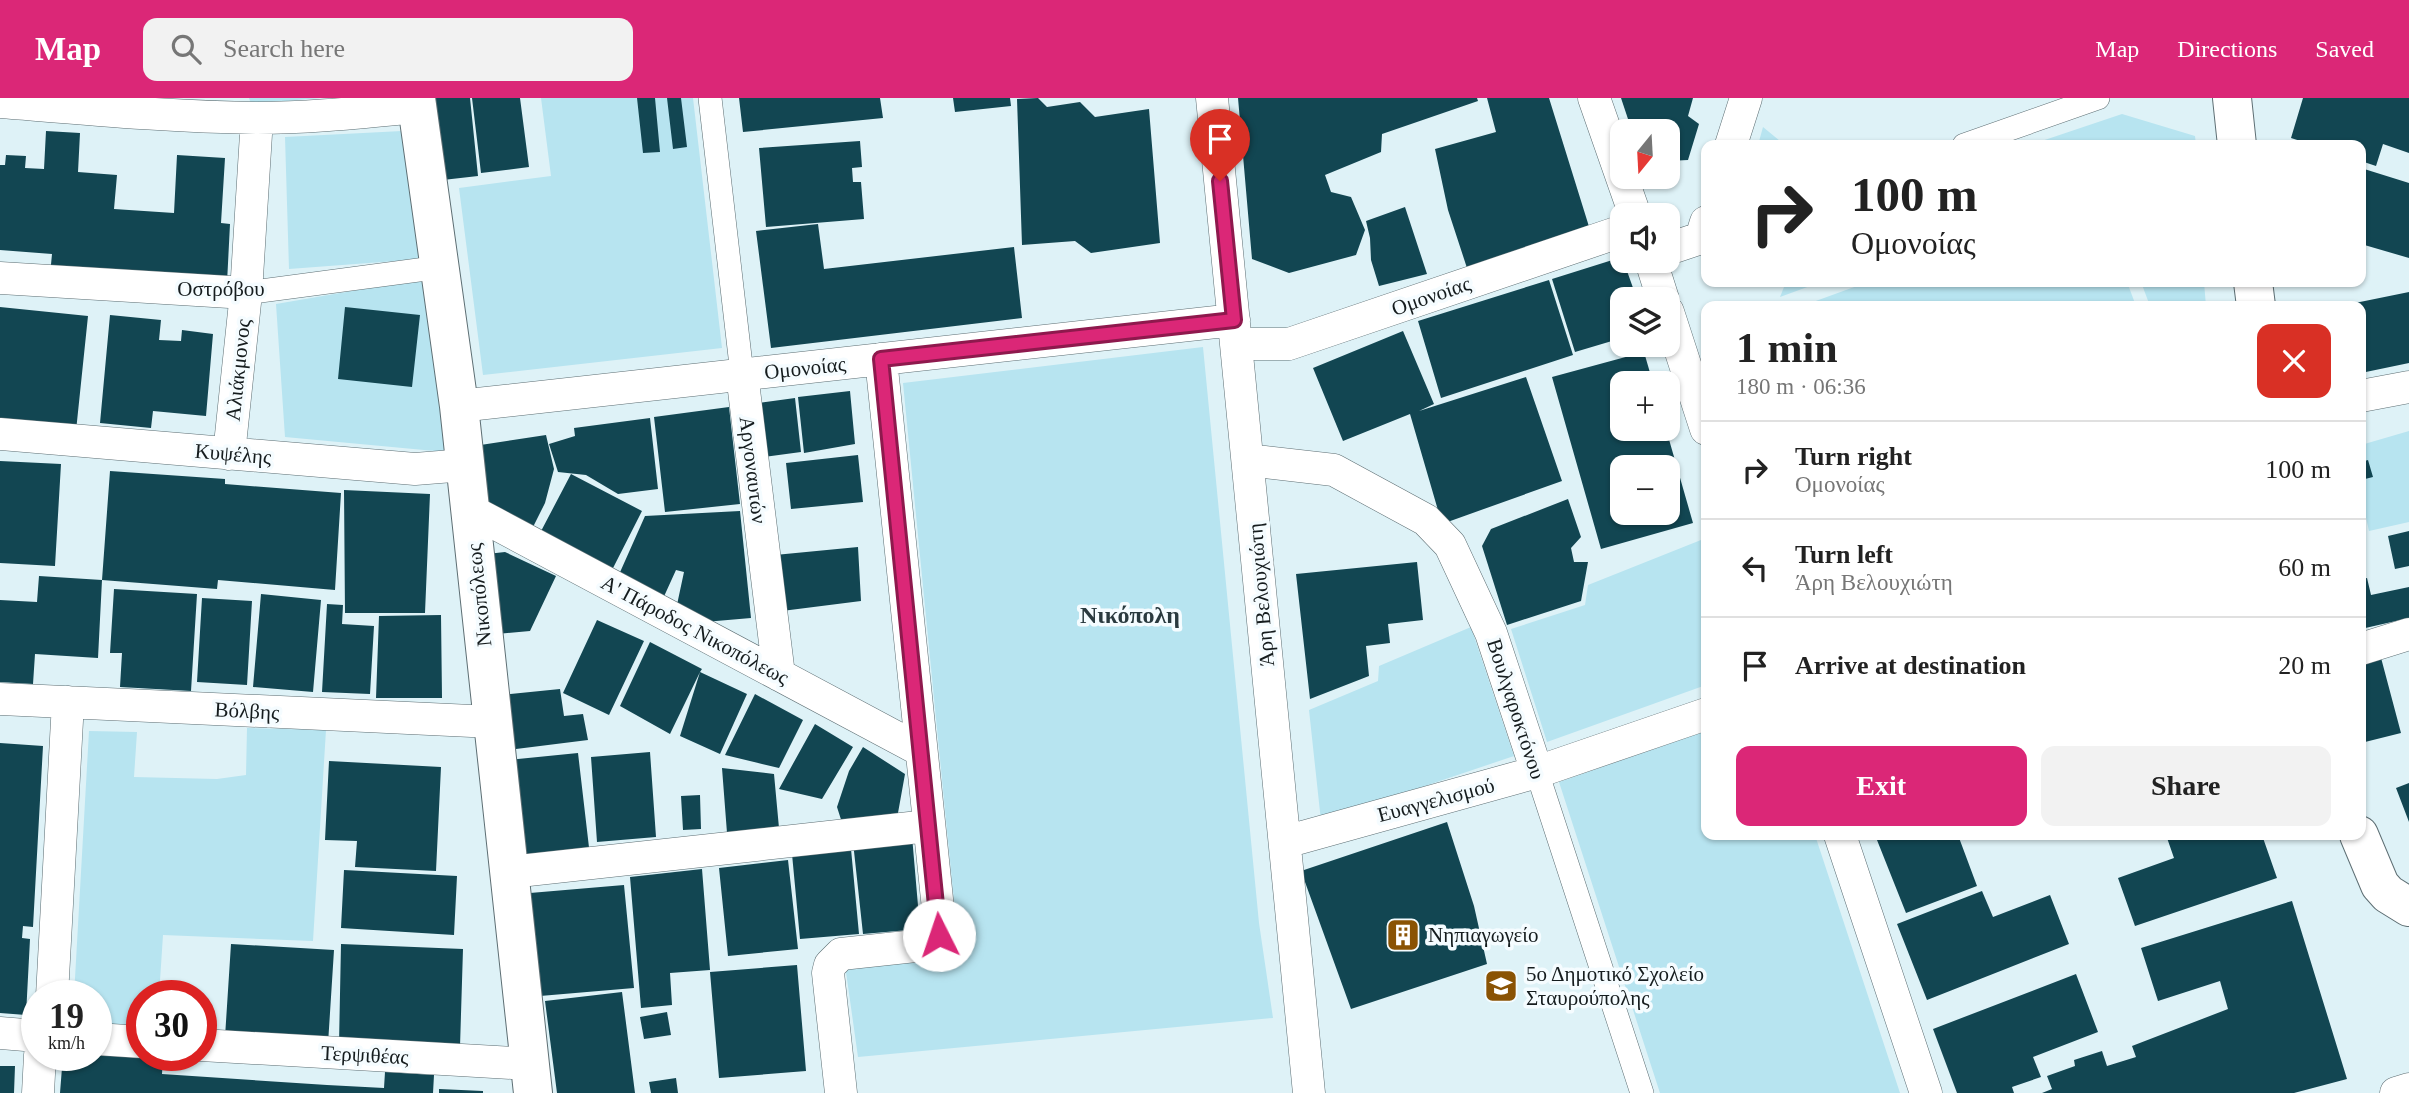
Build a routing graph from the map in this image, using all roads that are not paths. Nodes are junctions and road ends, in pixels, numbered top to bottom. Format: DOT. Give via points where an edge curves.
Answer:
graph roads {
  1 [pos="710,98"];
  2 [pos="1212,98"];
  3 [pos="1594,98"];
  4 [pos="1746,98"];
  5 [pos="2098,98"];
  6 [pos="2232,98"];
  7 [pos="0,102"];
  8 [pos="417,103"];
  9 [pos="257,118"];
  10 [pos="1733,140"];
  11 [pos="1978,140"];
  12 [pos="2236,140"];
  13 [pos="1631,203"];
  14 [pos="1701,233"];
  15 [pos="1610,235"];
  16 [pos="1680,243"];
  17 [pos="441,267"];
  18 [pos="0,278"];
  19 [pos="246,293"];
  20 [pos="1236,332"];
  21 [pos="1680,349"];
  22 [pos="881,359"];
  23 [pos="743,374"];
  24 [pos="2409,387"];
  25 [pos="2366,395"];
  26 [pos="458,405"];
  27 [pos="1701,414"];
  28 [pos="0,434"];
  29 [pos="229,454"];
  30 [pos="1248,460"];
  31 [pos="465,466"];
  32 [pos="470,510"];
  33 [pos="2409,634"];
  34 [pos="2366,647"];
  35 [pos="779,676"];
  36 [pos="0,699"];
  37 [pos="68,702"];
  38 [pos="1701,716"];
  39 [pos="493,722"];
  40 [pos="920,750"];
  41 [pos="1537,772"];
  42 [pos="928,826"];
  43 [pos="1842,840"];
  44 [pos="2361,840"];
  45 [pos="1284,842"];
  46 [pos="510,872"];
  47 [pos="2409,907"];
  48 [pos="53,980"];
  49 [pos="0,1034"];
  50 [pos="21,1035"];
  51 [pos="217,1047"];
  52 [pos="39,1071"];
  53 [pos="531,1079"];
  54 [pos="2409,1089"];
  55 [pos="37,1093"];
  56 [pos="841,1093"];
  57 [pos="1309,1093"];
  58 [pos="1642,1093"];
  59 [pos="1926,1093"];
  60 [pos="2396,1093"];
  1 -- 23 [label="street, Αργοναυτών"];
  2 -- 20 [label="street, Άρη Βελουχιώτη"];
  3 -- 13 [label="street"];
  4 -- 10 [label="street"];
  5 -- 11 [label="street"];
  6 -- 12 [label="street"];
  7 -- 9 [label="street"];
  8 -- 9 [label="street"];
  8 -- 17 [label="street, Νικοπόλεως"];
  9 -- 19 [label="street, Αλιάκμονος"];
  14 -- 16 [label="street"];
  15 -- 20 [label="street, Ομονοίας" via="1289,344"];
  17 -- 19 [label="street, Οστρόβου"];
  17 -- 26 [label="street, Νικοπόλεως"];
  18 -- 19 [label="street, Οστρόβου"];
  19 -- 29 [label="street, Αλιάκμονος"];
  20 -- 22 [label="street, Ομονοίας"];
  20 -- 30 [label="street, Άρη Βελουχιώτη"];
  21 -- 27 [label="street"];
  22 -- 23 [label="street, Ομονοίας"];
  22 -- 40 [label="street"];
  23 -- 26 [label="street, Ομονοίας"];
  23 -- 35 [label="street, Αργοναυτών"];
  24 -- 25 [label="street"];
  26 -- 31 [label="street, Νικοπόλεως"];
  28 -- 29 [label="street, Κυψέλης"];
  29 -- 31 [label="street, Κυψέλης" via="415,469"];
  30 -- 41 [label="street, Βουλγαροκτόνου" via="1334,470 1426,520 1450,545 1491,633"];
  30 -- 45 [label="street, Άρη Βελουχιώτη"];
  31 -- 32 [label="street, Νικοπόλεως"];
  32 -- 35 [label="street, Α' Πάροδος Νικοπόλεως"];
  32 -- 39 [label="street, Νικοπόλεως"];
  33 -- 34 [label="street"];
  35 -- 40 [label="street, Α' Πάροδος Νικοπόλεως"];
  36 -- 37 [label="street, Βόλβης"];
  37 -- 39 [label="street, Βόλβης"];
  37 -- 48 [label="street"];
  38 -- 41 [label="street, Ευαγγελισμού"];
  39 -- 46 [label="street, Νικοπόλεως"];
  40 -- 42 [label="street"];
  41 -- 45 [label="street, Ευαγγελισμού"];
  41 -- 58 [label="street, Βουλγαροκτόνου"];
  42 -- 46 [label="street"];
  42 -- 56 [label="street" via="938,940 841,954 830,965"];
  43 -- 59 [label="street"];
  44 -- 47 [label="street" via="2380,885"];
  45 -- 57 [label="street, Άρη Βελουχιώτη"];
  46 -- 53 [label="street, Νικοπόλεως"];
  49 -- 50 [label="street"];
  51 -- 53 [label="street, Τερψιθέας"];
  52 -- 55 [label="street"];
  54 -- 60 [label="street"];
}
